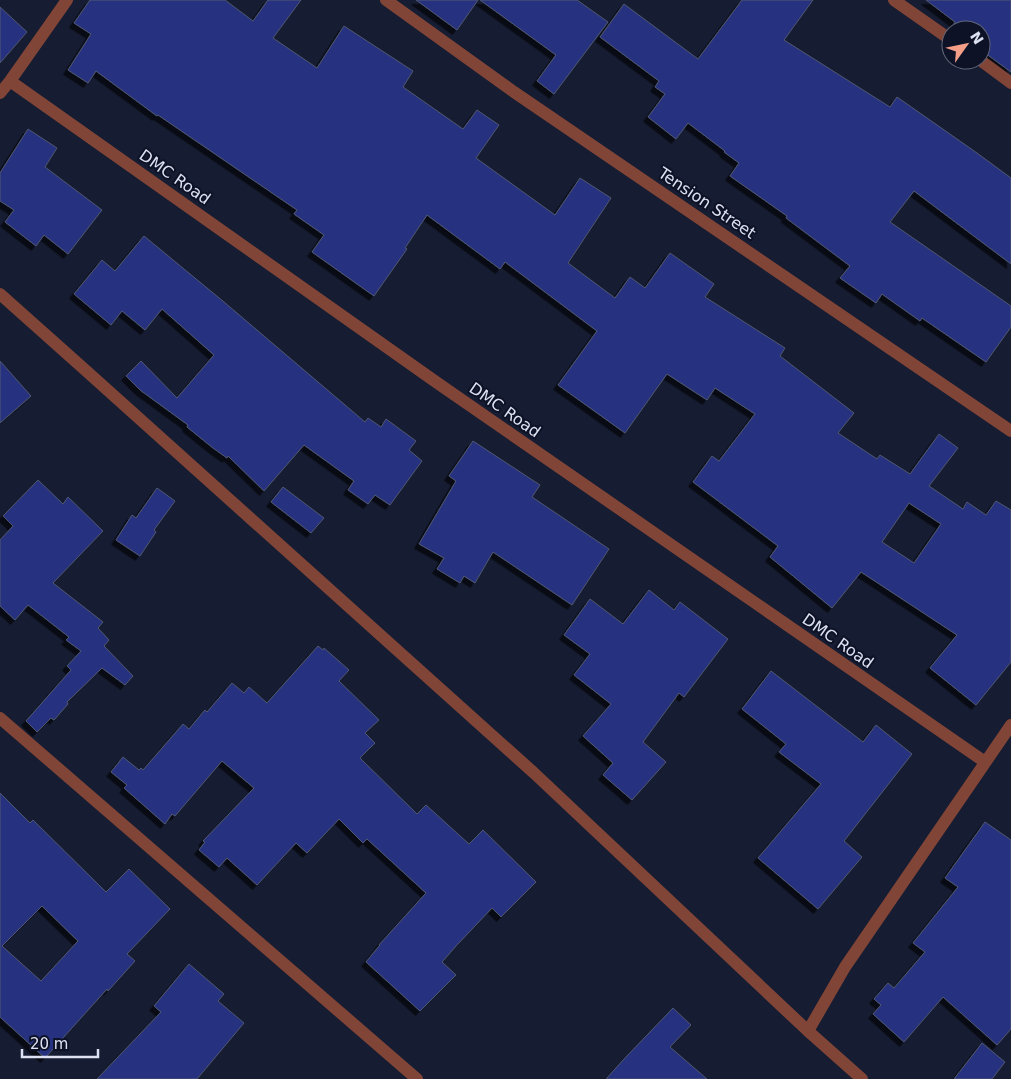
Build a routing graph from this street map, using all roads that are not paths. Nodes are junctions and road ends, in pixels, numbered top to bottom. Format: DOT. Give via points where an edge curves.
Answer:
graph roads {
  1 [pos="67,0"];
  2 [pos="386,0"];
  3 [pos="894,0"];
  4 [pos="941,33"];
  5 [pos="991,68"];
  6 [pos="10,80"];
  7 [pos="1011,82"];
  8 [pos="0,93"];
  9 [pos="0,294"];
  10 [pos="1011,430"];
  11 [pos="0,718"];
  12 [pos="1011,725"];
  13 [pos="985,762"];
  14 [pos="808,1031"];
  15 [pos="417,1079"];
  16 [pos="862,1079"];
  1 -- 6 [label="street"];
  2 -- 10 [label="street, Tension Street" via="514,92"];
  3 -- 4 [label="street"];
  5 -- 7 [label="street"];
  6 -- 8 [label="street"];
  6 -- 13 [label="street, DMC Road" via="436,382"];
  9 -- 14 [label="street" via="534,773"];
  11 -- 15 [label="street"];
  12 -- 13 [label="street"];
  13 -- 14 [label="street" via="845,967"];
  14 -- 16 [label="street"];
}
